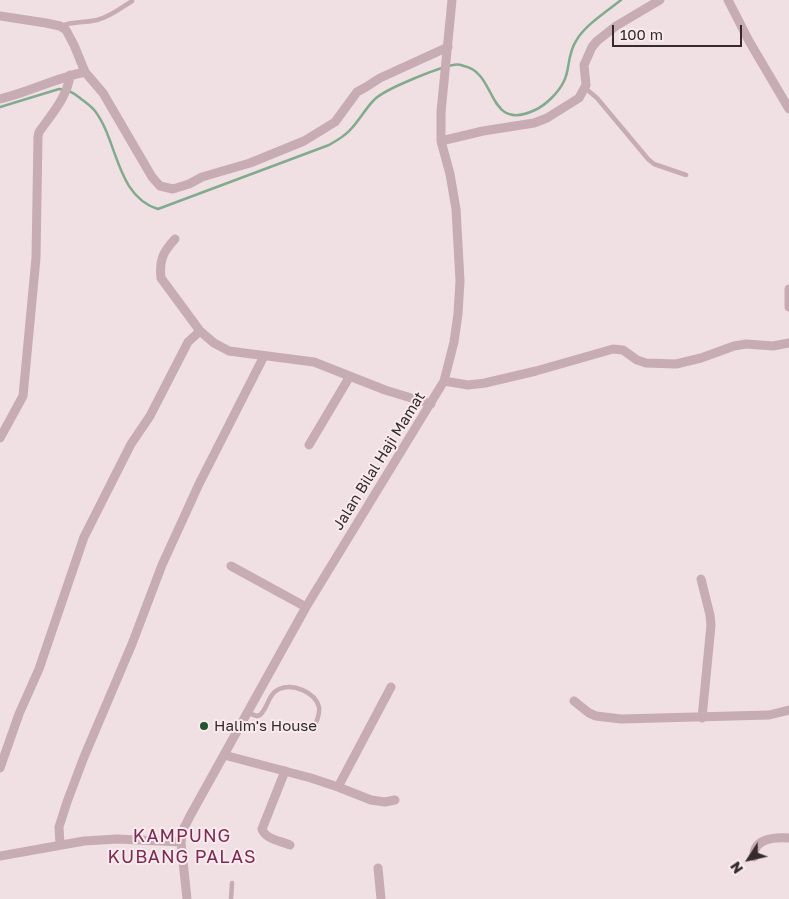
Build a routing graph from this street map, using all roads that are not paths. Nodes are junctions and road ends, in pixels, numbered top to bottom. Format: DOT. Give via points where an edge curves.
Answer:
graph roads {
  1 [pos="452,0"];
  2 [pos="660,0"];
  3 [pos="728,0"];
  4 [pos="132,1"];
  5 [pos="0,16"];
  6 [pos="60,26"];
  7 [pos="448,47"];
  8 [pos="85,72"];
  9 [pos="70,79"];
  10 [pos="585,88"];
  11 [pos="0,98"];
  12 [pos="789,109"];
  13 [pos="441,141"];
  14 [pos="686,175"];
  15 [pos="175,239"];
  16 [pos="789,289"];
  17 [pos="789,307"];
  18 [pos="200,330"];
  19 [pos="789,343"];
  20 [pos="264,356"];
  21 [pos="350,376"];
  22 [pos="444,381"];
  23 [pos="431,404"];
  24 [pos="0,438"];
  25 [pos="309,445"];
  26 [pos="231,566"];
  27 [pos="701,579"];
  28 [pos="306,607"];
  29 [pos="391,687"];
  30 [pos="574,701"];
  31 [pos="789,710"];
  32 [pos="247,713"];
  33 [pos="702,718"];
  34 [pos="314,727"];
  35 [pos="224,755"];
  36 [pos="0,768"];
  37 [pos="285,771"];
  38 [pos="338,787"];
  39 [pos="395,800"];
  40 [pos="789,838"];
  41 [pos="181,842"];
  42 [pos="290,844"];
  43 [pos="60,845"];
  44 [pos="0,856"];
  45 [pos="754,857"];
  46 [pos="378,868"];
  47 [pos="232,883"];
  48 [pos="187,899"];
  49 [pos="231,899"];
  50 [pos="381,899"];
  1 -- 7 [label="street, Jalan Bilal Haji Mamat"];
  2 -- 10 [label="street" via="597,41 584,65"];
  3 -- 12 [label="street"];
  4 -- 6 [label="lane" via="103,18"];
  5 -- 6 [label="street"];
  6 -- 8 [label="street" via="68,33"];
  7 -- 8 [label="street" via="357,92 335,122 304,141 173,189 157,184 103,92"];
  7 -- 13 [label="street, Jalan Bilal Haji Mamat"];
  8 -- 9 [label="street"];
  9 -- 11 [label="street"];
  9 -- 24 [label="street" via="62,99 38,137 36,258 23,396"];
  10 -- 13 [label="street" via="579,98 534,124"];
  10 -- 14 [label="lane" via="648,159"];
  13 -- 22 [label="street, Jalan Bilal Haji Mamat" via="456,209 460,281 454,342"];
  15 -- 18 [label="street" via="164,252 161,278"];
  16 -- 17 [label="street"];
  18 -- 20 [label="street" via="214,343 230,351"];
  18 -- 36 [label="street" via="188,342 84,537"];
  19 -- 22 [label="street" via="734,346 676,364 646,363 613,348 536,372 485,383 468,385"];
  20 -- 21 [label="street" via="314,362"];
  20 -- 43 [label="street" via="162,565 67,802 59,827"];
  21 -- 23 [label="street"];
  21 -- 25 [label="street"];
  22 -- 23 [label="street, Jalan Bilal Haji Mamat"];
  23 -- 28 [label="street, Jalan Bilal Haji Mamat"];
  26 -- 28 [label="street"];
  27 -- 33 [label="street" via="711,625"];
  28 -- 32 [label="street, Jalan Bilal Haji Mamat"];
  29 -- 38 [label="street"];
  30 -- 33 [label="street" via="596,716 622,719"];
  31 -- 33 [label="street"];
  32 -- 34 [label="lane" via="260,715 274,692 291,688 309,694 317,703 319,710"];
  32 -- 35 [label="street, Jalan Bilal Haji Mamat"];
  35 -- 37 [label="street"];
  35 -- 41 [label="street, Jalan Bilal Haji Mamat" via="183,830"];
  37 -- 38 [label="street"];
  37 -- 42 [label="street" via="262,832"];
  38 -- 39 [label="street" via="371,800"];
  40 -- 45 [label="street" via="760,842 755,847"];
  41 -- 43 [label="street" via="117,839"];
  41 -- 48 [label="street, Jalan Bilal Haji Mamat"];
  43 -- 44 [label="street"];
  46 -- 50 [label="street"];
  47 -- 49 [label="lane"];
}
